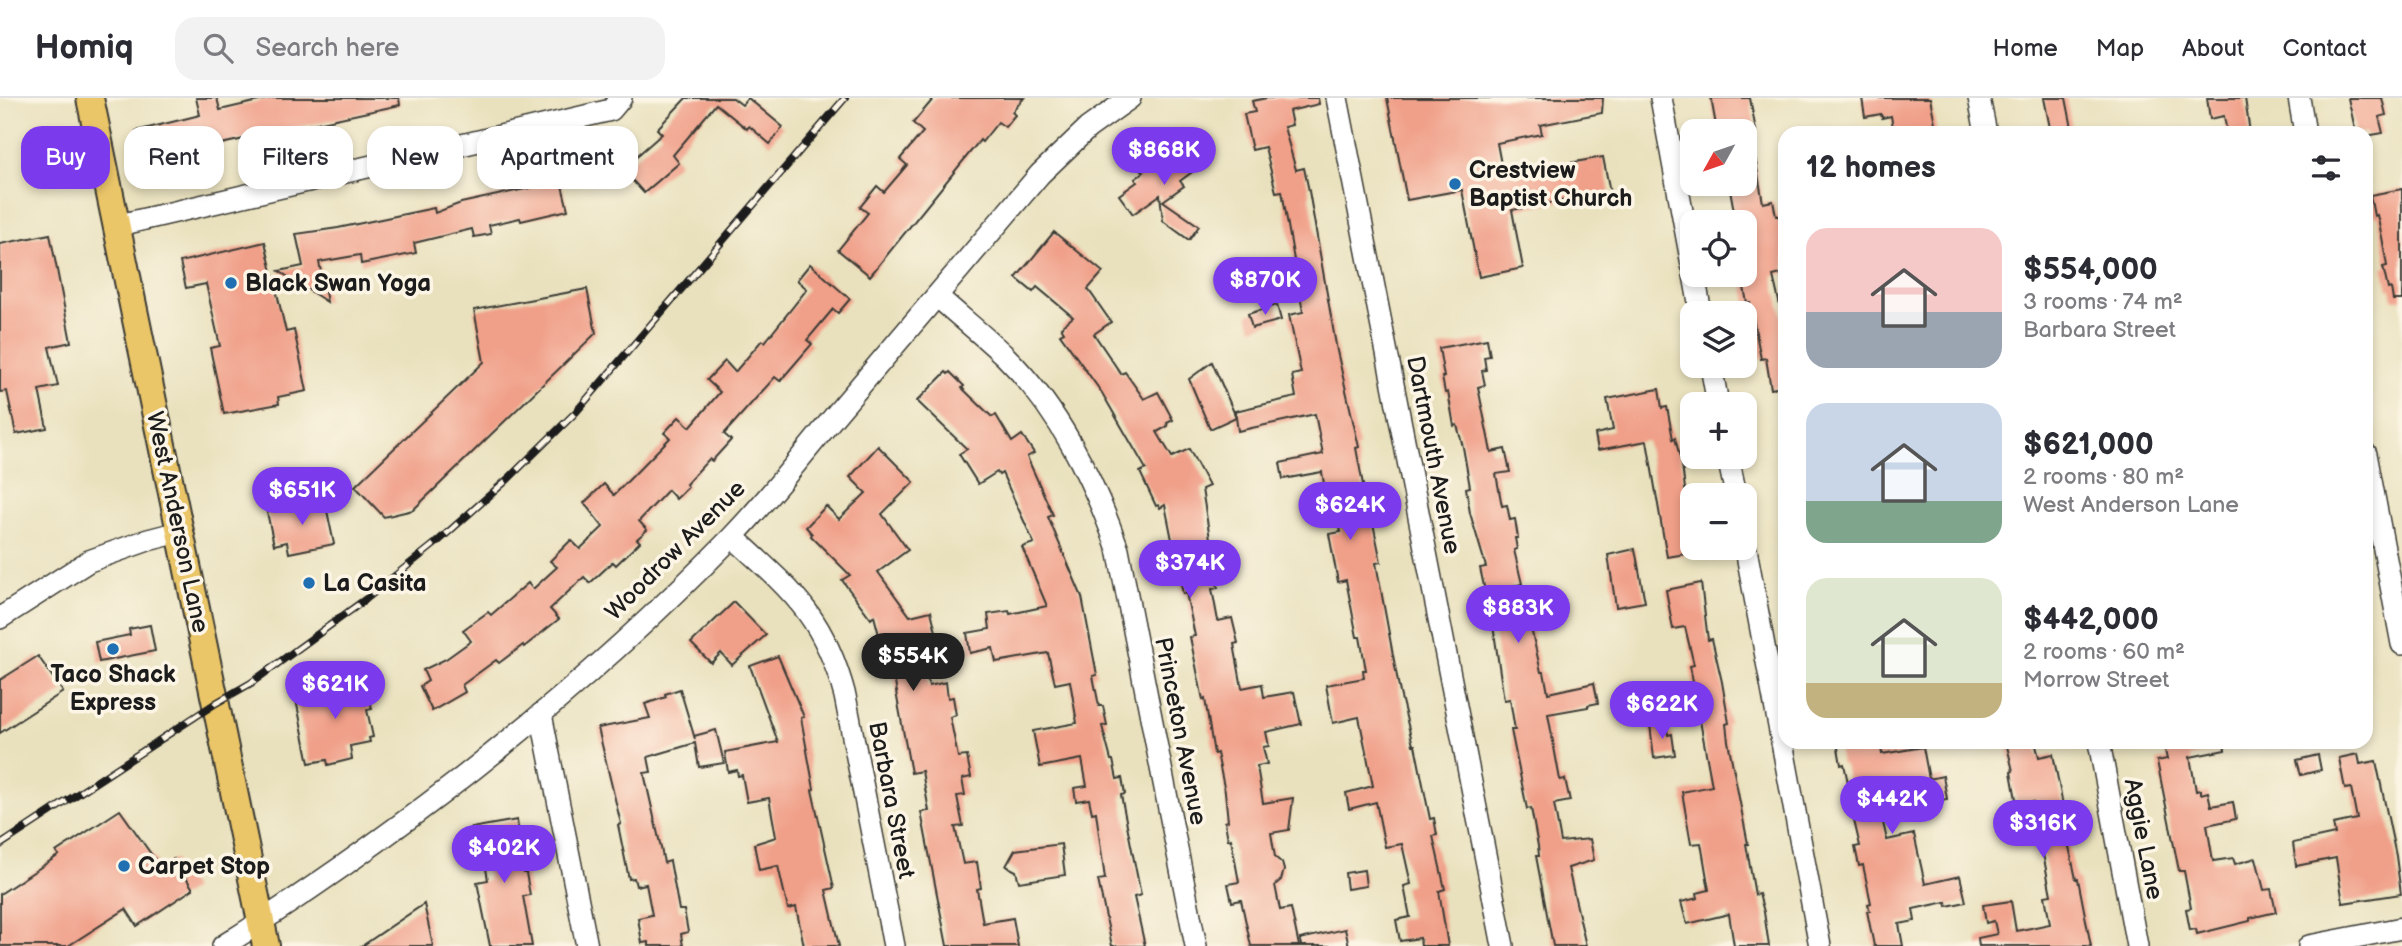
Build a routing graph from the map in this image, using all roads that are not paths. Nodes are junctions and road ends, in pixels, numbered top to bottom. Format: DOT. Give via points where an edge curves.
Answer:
graph roads {
  1 [pos="90,98"];
  2 [pos="1130,98"];
  3 [pos="1337,98"];
  4 [pos="1661,98"];
  5 [pos="1979,98"];
  6 [pos="2298,98"];
  7 [pos="616,104"];
  8 [pos="1985,126"];
  9 [pos="2304,126"];
  10 [pos="1682,210"];
  11 [pos="115,226"];
  12 [pos="937,296"];
  13 [pos="2373,491"];
  14 [pos="179,532"];
  15 [pos="733,537"];
  16 [pos="1748,560"];
  17 [pos="0,618"];
  18 [pos="2402,644"];
  19 [pos="541,715"];
  20 [pos="1778,721"];
  21 [pos="1783,749"];
  22 [pos="2100,749"];
  23 [pos="2402,928"];
  24 [pos="264,934"];
  25 [pos="223,946"];
  26 [pos="587,946"];
  27 [pos="894,946"];
  28 [pos="1196,946"];
  29 [pos="1503,946"];
  30 [pos="1820,946"];
  31 [pos="2137,946"];
  32 [pos="2309,946"];
  1 -- 11 [label="main road, West Anderson Lane"];
  2 -- 12 [label="street, Woodrow Avenue" via="1065,148"];
  3 -- 29 [label="street, Dartmouth Avenue"];
  4 -- 10 [label="street"];
  5 -- 8 [label="street"];
  6 -- 9 [label="street"];
  7 -- 11 [label="street"];
  11 -- 14 [label="main road, West Anderson Lane"];
  12 -- 15 [label="street, Woodrow Avenue"];
  12 -- 28 [label="street, Princeton Avenue" via="1006,357 1032,387 1072,445 1106,516 1118,549"];
  13 -- 18 [label="street"];
  14 -- 17 [label="street" via="89,561"];
  14 -- 24 [label="main road, West Anderson Lane"];
  15 -- 19 [label="street, Woodrow Avenue"];
  15 -- 27 [label="street, Barbara Street" via="806,607 837,664"];
  16 -- 20 [label="street"];
  19 -- 24 [label="street, Woodrow Avenue"];
  19 -- 26 [label="street"];
  21 -- 30 [label="street"];
  22 -- 31 [label="street, Aggie Lane"];
  23 -- 32 [label="street"];
  24 -- 25 [label="street, Woodrow Avenue"];
}
